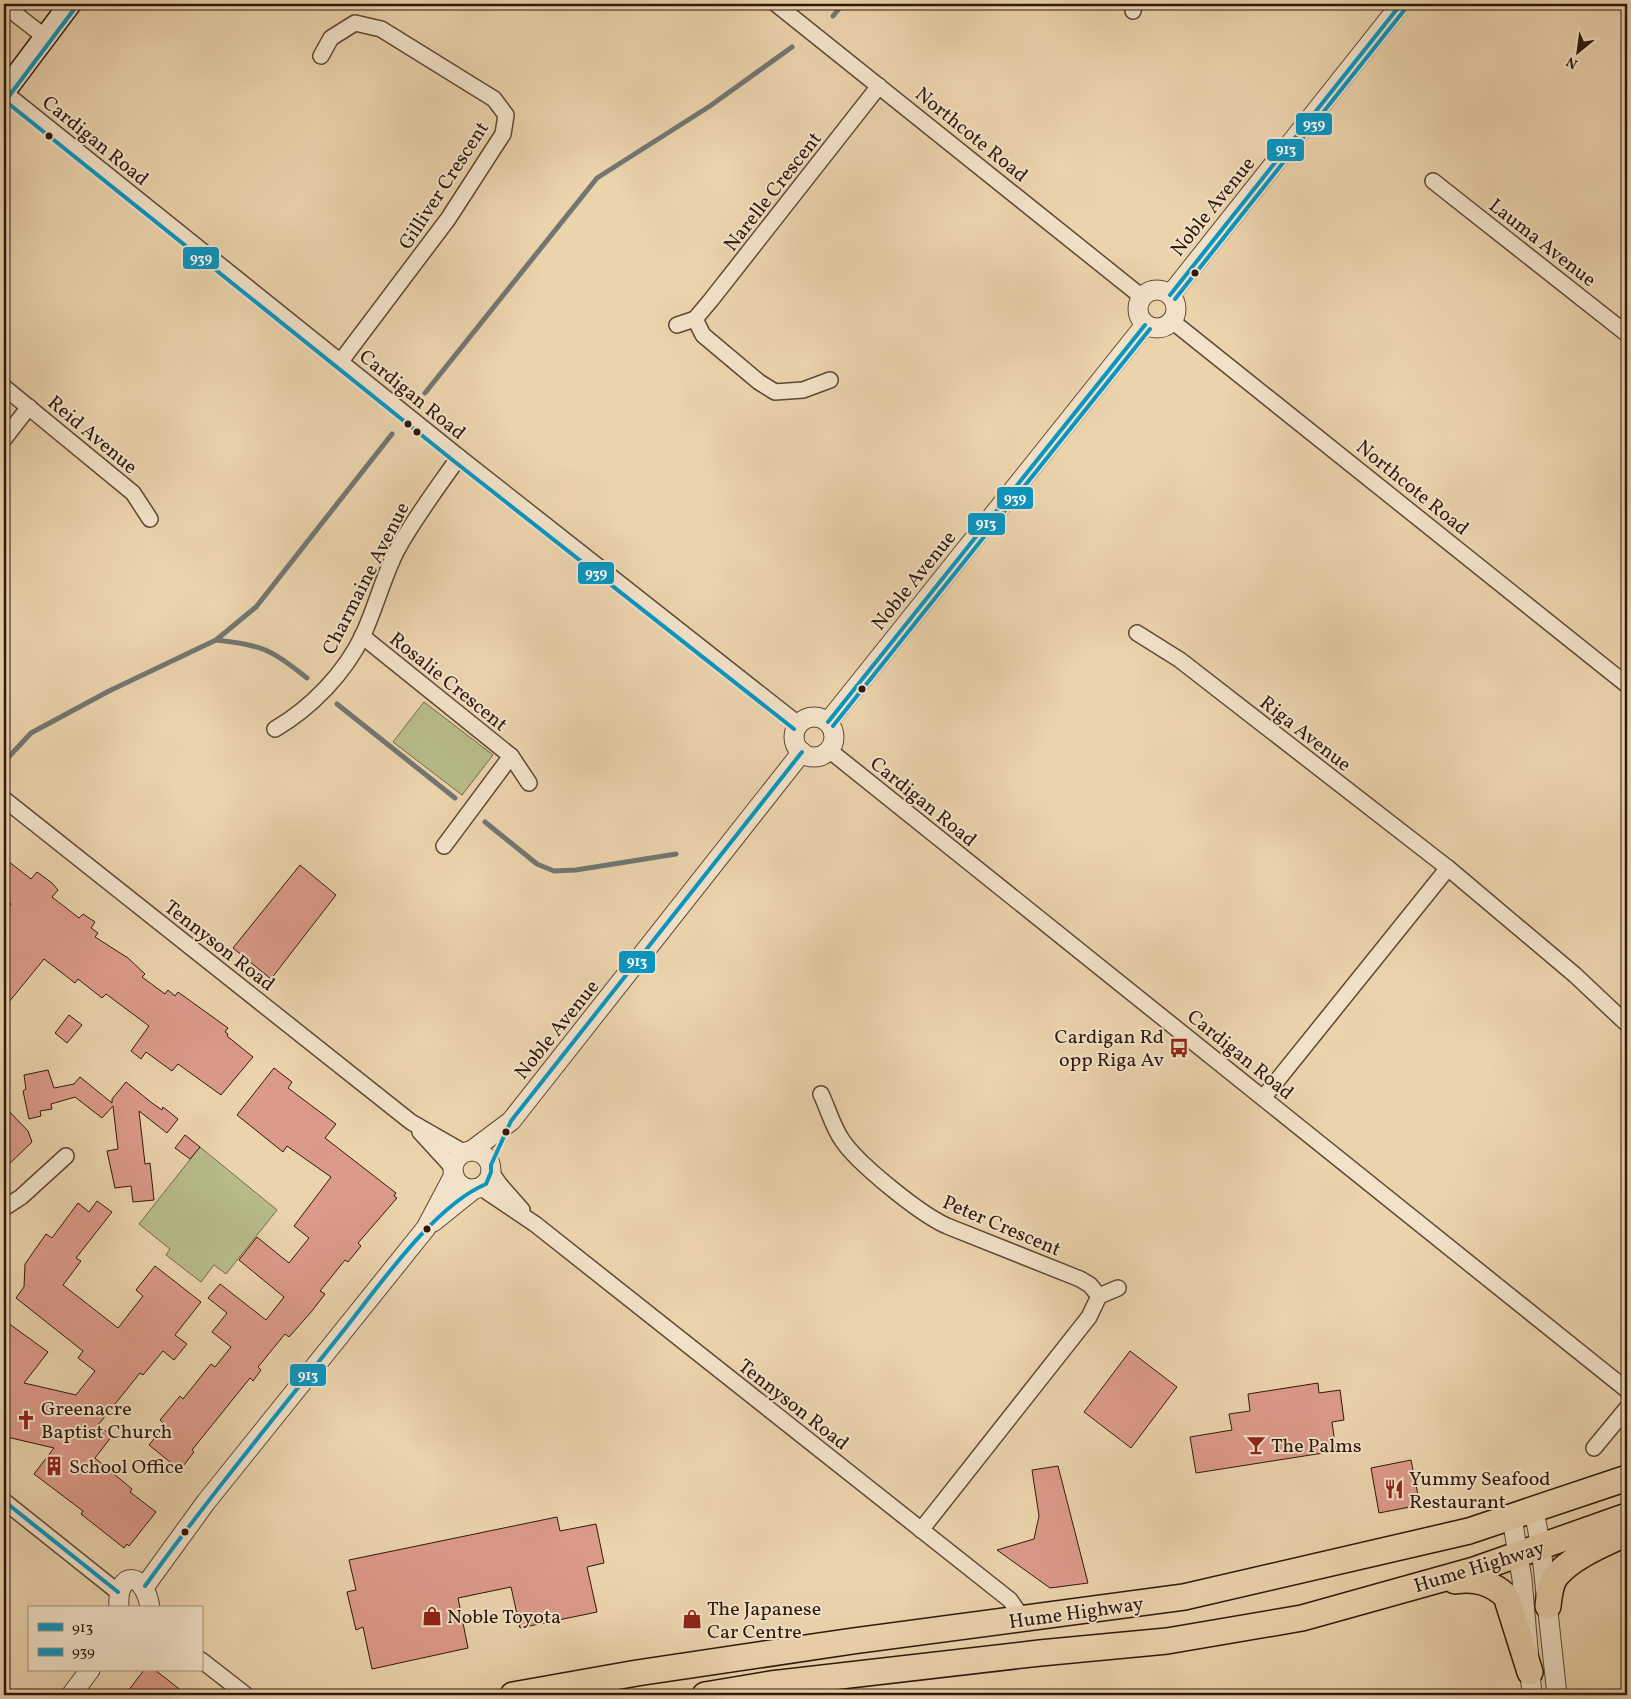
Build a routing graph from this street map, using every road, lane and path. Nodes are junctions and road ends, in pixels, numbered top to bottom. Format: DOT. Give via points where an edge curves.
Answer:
graph roads {
  1 [pos="70,4"];
  2 [pos="776,4"];
  3 [pos="1401,4"];
  4 [pos="4,5"];
  5 [pos="45,37"];
  6 [pos="321,56"];
  7 [pos="879,86"];
  8 [pos="4,92"];
  9 [pos="1433,181"];
  10 [pos="1170,295"];
  11 [pos="1142,297"];
  12 [pos="695,319"];
  13 [pos="1172,321"];
  14 [pos="677,325"];
  15 [pos="1145,325"];
  16 [pos="1627,334"];
  17 [pos="341,361"];
  18 [pos="830,380"];
  19 [pos="4,387"];
  20 [pos="29,407"];
  21 [pos="4,439"];
  22 [pos="459,457"];
  23 [pos="150,519"];
  24 [pos="1137,633"];
  25 [pos="362,636"];
  26 [pos="1627,685"];
  27 [pos="828,722"];
  28 [pos="798,724"];
  29 [pos="275,729"];
  30 [pos="828,750"];
  31 [pos="802,752"];
  32 [pos="511,756"];
  33 [pos="529,783"];
  34 [pos="4,799"];
  35 [pos="444,846"];
  36 [pos="1448,868"];
  37 [pos="1627,1024"];
  38 [pos="822,1094"];
  39 [pos="1263,1098"];
  40 [pos="511,1121"];
  41 [pos="411,1122"];
  42 [pos="468,1152"];
  43 [pos="66,1156"];
  44 [pos="491,1169"];
  45 [pos="454,1171"];
  46 [pos="477,1188"];
  47 [pos="4,1208"];
  48 [pos="535,1224"];
  49 [pos="426,1228"];
  50 [pos="1118,1288"];
  51 [pos="1099,1296"];
  52 [pos="1627,1390"];
  53 [pos="1627,1408"];
  54 [pos="1594,1448"];
  55 [pos="1627,1478"];
  56 [pos="4,1501"];
  57 [pos="1522,1514"];
  58 [pos="1627,1516"];
  59 [pos="921,1530"];
  60 [pos="1627,1533"];
  61 [pos="1529,1551"];
  62 [pos="145,1586"];
  63 [pos="1414,1587"];
  64 [pos="119,1600"];
  65 [pos="150,1606"];
  66 [pos="1548,1606"];
  67 [pos="1023,1619"];
  68 [pos="202,1661"];
  69 [pos="88,1672"];
  70 [pos="1531,1684"];
  71 [pos="71,1695"];
  72 [pos="246,1695"];
  73 [pos="513,1695"];
  74 [pos="705,1695"];
  75 [pos="1557,1695"];
  1 -- 5 [label="main road"];
  2 -- 7 [label="street, Northcote Road"];
  3 -- 10 [label="street, Noble Avenue"];
  4 -- 5 [label="street"];
  5 -- 8 [label="main road"];
  6 -- 17 [label="street, Gilliver Crescent" via="332,38 355,23 381,29 494,100 506,115 503,134 448,219"];
  7 -- 11 [label="street, Northcote Road"];
  7 -- 12 [label="street, Narelle Crescent"];
  8 -- 17 [label="street, Cardigan Road"];
  9 -- 16 [label="street, Lauma Avenue"];
  10 -- 11 [label="street" via="1158,290"];
  10 -- 13 [label="street" via="1176,305"];
  11 -- 15 [label="street" via="1138,308"];
  12 -- 14 [label="street"];
  12 -- 18 [label="street" via="703,334 775,392 803,390"];
  13 -- 15 [label="street" via="1162,328"];
  13 -- 26 [label="street, Northcote Road"];
  15 -- 27 [label="street, Noble Avenue"];
  17 -- 22 [label="street, Cardigan Road"];
  19 -- 20 [label="street, Reid Avenue"];
  20 -- 21 [label="street"];
  20 -- 23 [label="street, Reid Avenue" via="133,493"];
  22 -- 25 [label="street, Charmaine Avenue" via="397,550"];
  22 -- 28 [label="street, Cardigan Road"];
  24 -- 36 [label="street, Riga Avenue" via="1180,660"];
  25 -- 29 [label="street, Charmaine Avenue" via="347,662 318,696 294,718"];
  25 -- 32 [label="street, Rosalie Crescent"];
  27 -- 28 [label="street" via="813,716"];
  27 -- 30 [label="street" via="834,736"];
  28 -- 31 [label="street" via="794,739"];
  30 -- 31 [label="street" via="816,757"];
  30 -- 39 [label="street, Cardigan Road"];
  31 -- 40 [label="street, Noble Avenue"];
  32 -- 33 [label="street, Rosalie Crescent"];
  32 -- 35 [label="street, Rosalie Crescent"];
  34 -- 41 [label="street, Tennyson Road"];
  36 -- 37 [label="street, Riga Avenue" via="1575,975"];
  36 -- 39 [label="street"];
  38 -- 51 [label="street, Peter Crescent" via="841,1138 852,1154 926,1215 1080,1279"];
  39 -- 52 [label="street, Cardigan Road"];
  40 -- 42 [label="street, Noble Avenue"];
  40 -- 44 [label="street, Noble Avenue"];
  41 -- 42 [label="street, Tennyson Road"];
  41 -- 45 [label="street, Tennyson Road"];
  42 -- 44 [label="street" via="484,1155"];
  42 -- 45 [label="street" via="455,1162"];
  43 -- 47 [label="street"];
  44 -- 46 [label="street" via="486,1184"];
  44 -- 48 [label="street, Tennyson Road" via="500,1185"];
  45 -- 46 [label="street" via="461,1185"];
  45 -- 49 [label="street"];
  46 -- 48 [label="street, Tennyson Road"];
  46 -- 49 [label="street"];
  48 -- 59 [label="street, Tennyson Road"];
  49 -- 62 [label="street" via="206,1502"];
  50 -- 51 [label="street"];
  51 -- 59 [label="street" via="1089,1317"];
  53 -- 54 [label="street"];
  55 -- 57 [label="highway, Hume Highway"];
  56 -- 64 [label="street"];
  57 -- 61 [label="street"];
  57 -- 67 [label="highway, Hume Highway" via="1413,1545 1184,1596"];
  58 -- 61 [label="highway, Hume Highway"];
  59 -- 67 [label="street, Tennyson Road" via="1010,1600"];
  60 -- 66 [label="highway" via="1571,1563 1555,1577"];
  61 -- 63 [label="highway, Hume Highway"];
  61 -- 66 [label="street"];
  61 -- 70 [label="street"];
  62 -- 64 [label="street" via="135,1580 127,1581 120,1586"];
  62 -- 65 [label="street"];
  63 -- 70 [label="highway" via="1464,1580 1482,1581 1498,1588 1510,1605"];
  63 -- 74 [label="highway, Hume Highway" via="1302,1618 1167,1641 1040,1652"];
  66 -- 75 [label="street"];
  67 -- 73 [label="highway, Hume Highway" via="853,1640"];
  68 -- 72 [label="street"];
  69 -- 71 [label="street"];
}
